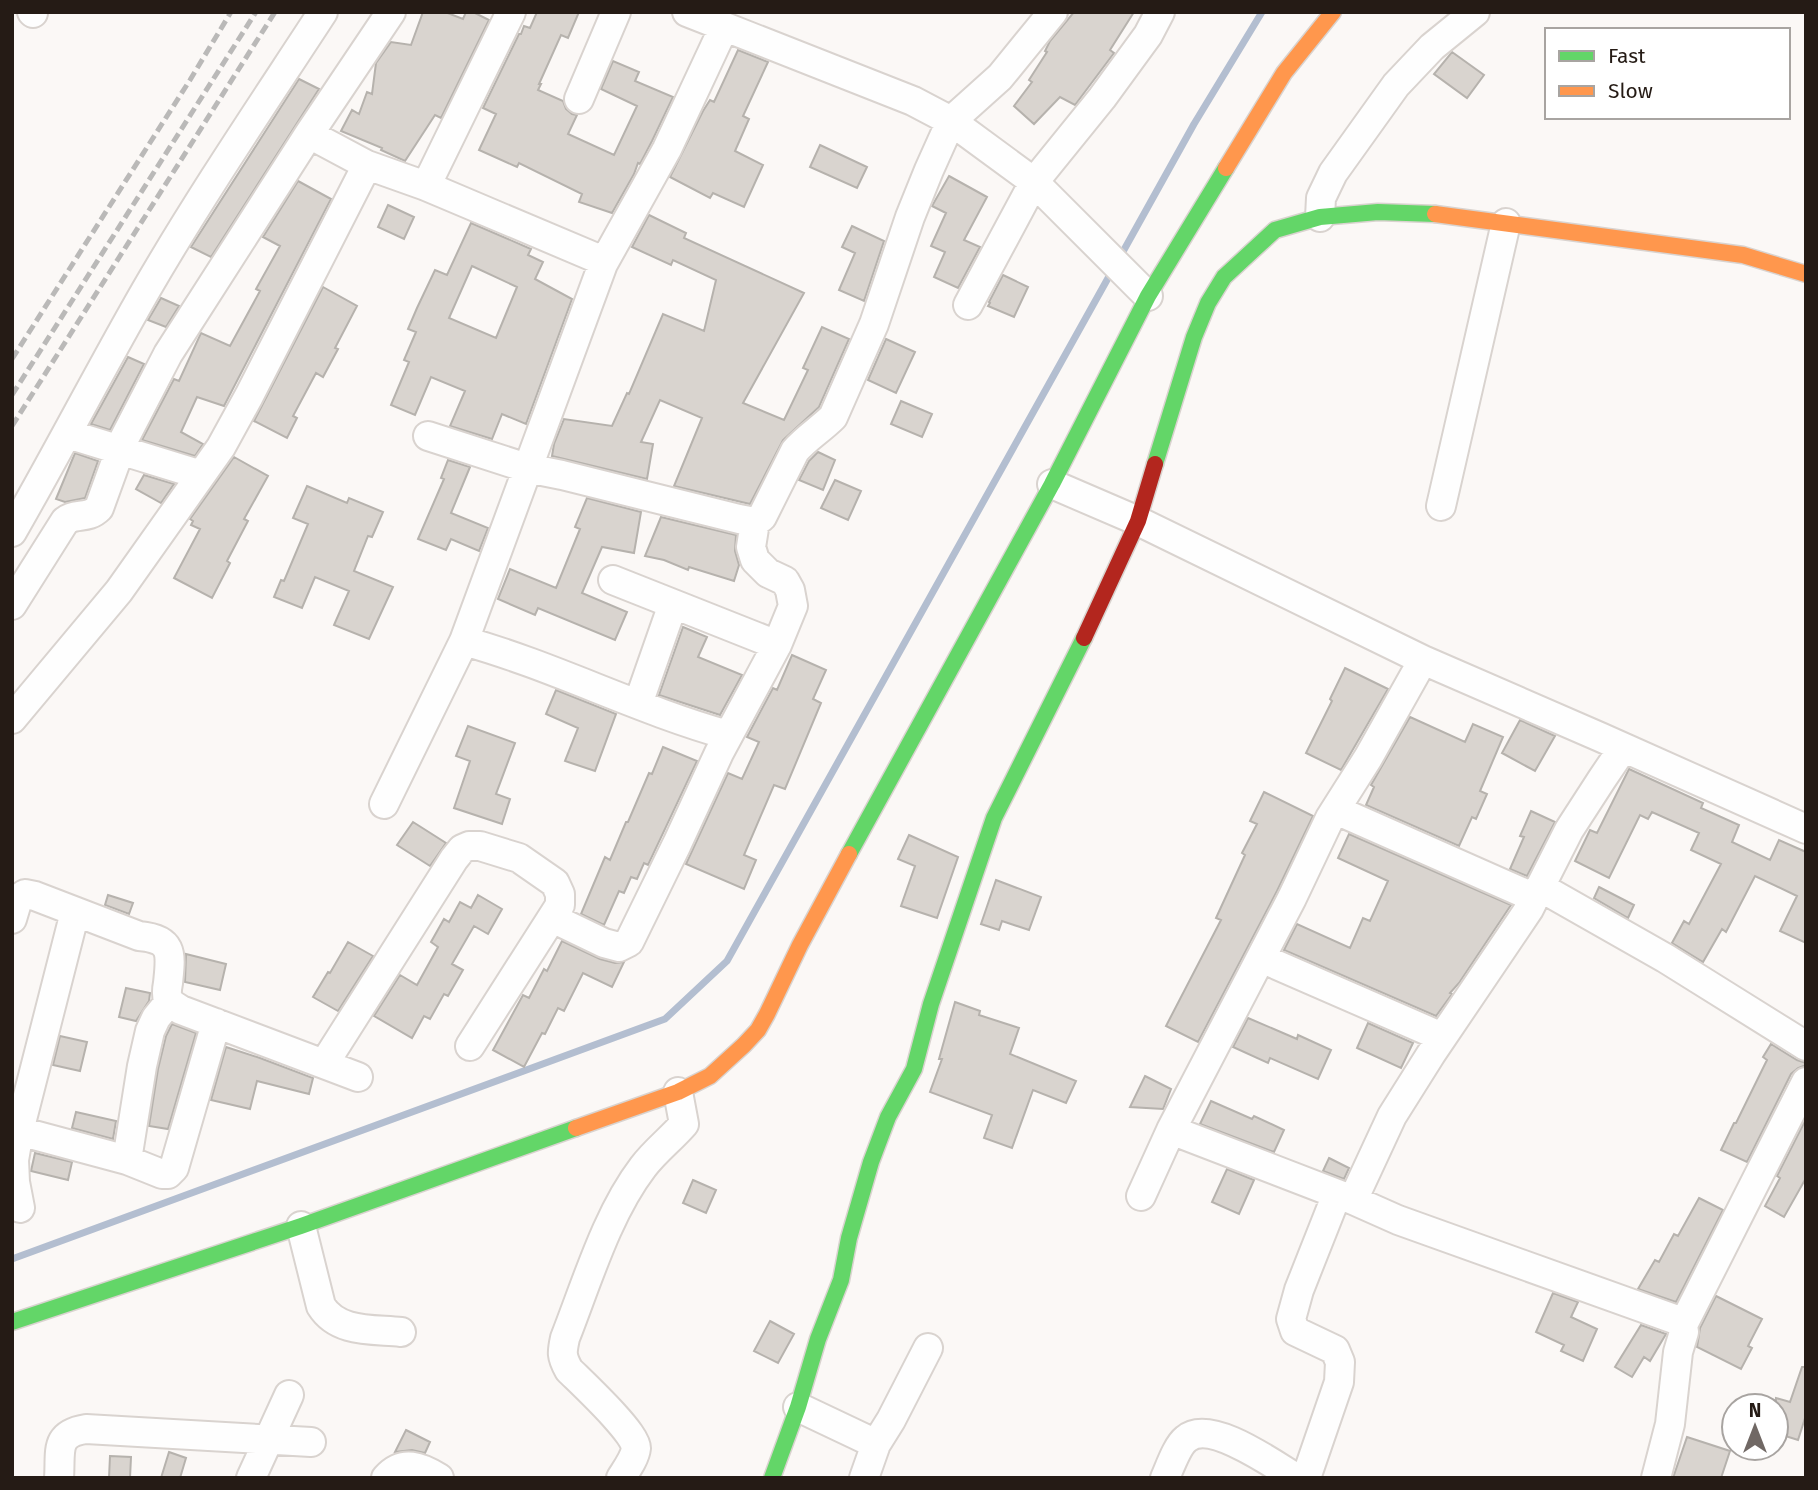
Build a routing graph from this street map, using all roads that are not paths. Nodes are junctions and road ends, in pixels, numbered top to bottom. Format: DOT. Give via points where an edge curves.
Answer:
graph roads {
  1 [pos="323,12"];
  2 [pos="391,12"];
  3 [pos="511,12"];
  4 [pos="616,12"];
  5 [pos="687,12"];
  6 [pos="1053,12"];
  7 [pos="1160,12"];
  8 [pos="1334,12"];
  9 [pos="1475,12"];
  10 [pos="739,24"];
  11 [pos="579,99"];
  12 [pos="951,121"];
  13 [pos="309,134"];
  14 [pos="367,164"];
  15 [pos="1034,182"];
  16 [pos="426,186"];
  17 [pos="1320,217"];
  18 [pos="1506,223"];
  19 [pos="603,264"];
  20 [pos="1803,265"];
  21 [pos="1148,296"];
  22 [pos="968,305"];
  23 [pos="68,434"];
  24 [pos="428,436"];
  25 [pos="121,450"];
  26 [pos="527,468"];
  27 [pos="201,475"];
  28 [pos="1052,484"];
  29 [pos="1441,506"];
  30 [pos="1138,521"];
  31 [pos="755,522"];
  32 [pos="12,532"];
  33 [pos="613,580"];
  34 [pos="673,604"];
  35 [pos="12,605"];
  36 [pos="464,641"];
  37 [pos="778,645"];
  38 [pos="1423,660"];
  39 [pos="638,704"];
  40 [pos="12,719"];
  41 [pos="728,736"];
  42 [pos="1623,748"];
  43 [pos="384,804"];
  44 [pos="1336,810"];
  45 [pos="1806,828"];
  46 [pos="1537,893"];
  47 [pos="75,912"];
  48 [pos="552,918"];
  49 [pos="12,919"];
  50 [pos="1261,958"];
  51 [pos="169,1002"];
  52 [pos="216,1023"];
  53 [pos="1442,1037"];
  54 [pos="470,1046"];
  55 [pos="1806,1046"];
  56 [pos="324,1064"];
  57 [pos="358,1077"];
  58 [pos="1806,1082"];
  59 [pos="678,1092"];
  60 [pos="1171,1130"];
  61 [pos="19,1131"];
  62 [pos="127,1160"];
  63 [pos="1141,1196"];
  64 [pos="1345,1197"];
  65 [pos="20,1208"];
  66 [pos="301,1226"];
  67 [pos="12,1322"];
  68 [pos="1683,1325"];
  69 [pos="401,1332"];
  70 [pos="928,1348"];
  71 [pos="289,1395"];
  72 [pos="798,1407"];
  73 [pos="269,1440"];
  74 [pos="311,1442"];
  75 [pos="877,1444"];
  76 [pos="59,1478"];
  77 [pos="251,1478"];
  78 [pos="386,1478"];
  79 [pos="439,1478"];
  80 [pos="621,1478"];
  81 [pos="772,1478"];
  82 [pos="864,1478"];
  83 [pos="1165,1478"];
  84 [pos="1296,1478"];
  85 [pos="1306,1478"];
  86 [pos="1656,1478"];
  1 -- 23 [label="street" via="146,290"];
  2 -- 13 [label="street"];
  3 -- 16 [label="street"];
  4 -- 11 [label="street"];
  5 -- 10 [label="street"];
  6 -- 12 [label="street" via="1000,77"];
  7 -- 15 [label="street" via="1102,98"];
  8 -- 21 [label="street" via="1284,73"];
  9 -- 17 [label="street" via="1396,85 1333,173 1321,198"];
  10 -- 12 [label="street"];
  10 -- 19 [label="street"];
  12 -- 15 [label="street"];
  12 -- 31 [label="street" via="910,217 874,324 833,417 795,451 766,511"];
  13 -- 14 [label="street"];
  13 -- 25 [label="street" via="168,354"];
  14 -- 16 [label="street"];
  14 -- 27 [label="street" via="249,396"];
  15 -- 21 [label="street"];
  15 -- 22 [label="street"];
  16 -- 19 [label="street"];
  17 -- 18 [label="street" via="1378,212"];
  17 -- 30 [label="street" via="1275,230 1224,277 1208,303"];
  18 -- 20 [label="street"];
  18 -- 29 [label="street"];
  19 -- 26 [label="street"];
  21 -- 28 [label="street"];
  23 -- 25 [label="street"];
  23 -- 32 [label="street"];
  24 -- 26 [label="street"];
  25 -- 27 [label="street"];
  25 -- 35 [label="street" via="99,508 88,516 65,521"];
  26 -- 31 [label="street"];
  26 -- 36 [label="street"];
  27 -- 40 [label="street" via="119,591"];
  28 -- 30 [label="street"];
  28 -- 59 [label="street" via="758,1030 710,1076"];
  30 -- 38 [label="street"];
  30 -- 72 [label="street" via="994,818 931,1004 914,1069 871,1162 841,1280"];
  31 -- 37 [label="street" via="751,547 755,560 785,581 793,606"];
  33 -- 34 [label="street"];
  34 -- 37 [label="street"];
  34 -- 39 [label="street"];
  36 -- 39 [label="street"];
  36 -- 43 [label="street"];
  37 -- 41 [label="street"];
  38 -- 42 [label="street"];
  38 -- 44 [label="street"];
  39 -- 41 [label="street"];
  41 -- 48 [label="street" via="629,942 619,947 604,943"];
  42 -- 45 [label="street"];
  42 -- 46 [label="street" via="1569,830"];
  44 -- 46 [label="street"];
  44 -- 50 [label="street"];
  46 -- 53 [label="street"];
  46 -- 55 [label="street" via="1665,958"];
  47 -- 49 [label="street" via="25,894 18,898"];
  47 -- 51 [label="street" via="155,938 166,948 171,960"];
  47 -- 61 [label="street"];
  48 -- 54 [label="street"];
  48 -- 56 [label="street" via="560,905 555,883 519,858 480,846 462,849"];
  50 -- 53 [label="street"];
  50 -- 60 [label="street"];
  51 -- 52 [label="street"];
  51 -- 62 [label="street" via="150,1031"];
  52 -- 56 [label="street"];
  52 -- 62 [label="street" via="174,1168 162,1174"];
  53 -- 64 [label="street"];
  56 -- 57 [label="street"];
  58 -- 68 [label="street"];
  59 -- 66 [label="street"];
  59 -- 80 [label="street" via="684,1124 641,1169 611,1220 562,1351 569,1370 633,1439 636,1449"];
  60 -- 63 [label="street"];
  60 -- 64 [label="street"];
  61 -- 62 [label="street"];
  61 -- 65 [label="street" via="14,1160"];
  64 -- 68 [label="street"];
  64 -- 85 [label="street" via="1299,1290 1291,1319 1295,1332 1335,1350 1340,1362 1339,1382"];
  66 -- 67 [label="street"];
  66 -- 69 [label="street" via="321,1306 328,1317 348,1327"];
  68 -- 86 [label="street" via="1670,1424"];
  70 -- 75 [label="street"];
  71 -- 73 [label="street"];
  72 -- 75 [label="street"];
  72 -- 81 [label="street"];
  73 -- 74 [label="street"];
  73 -- 76 [label="street" via="74,1431 62,1442"];
  73 -- 77 [label="street"];
  75 -- 82 [label="street"];
  78 -- 79 [label="street" via="405,1467 420,1467"];
  83 -- 84 [label="street" via="1186,1438 1212,1434 1233,1440"];
}
